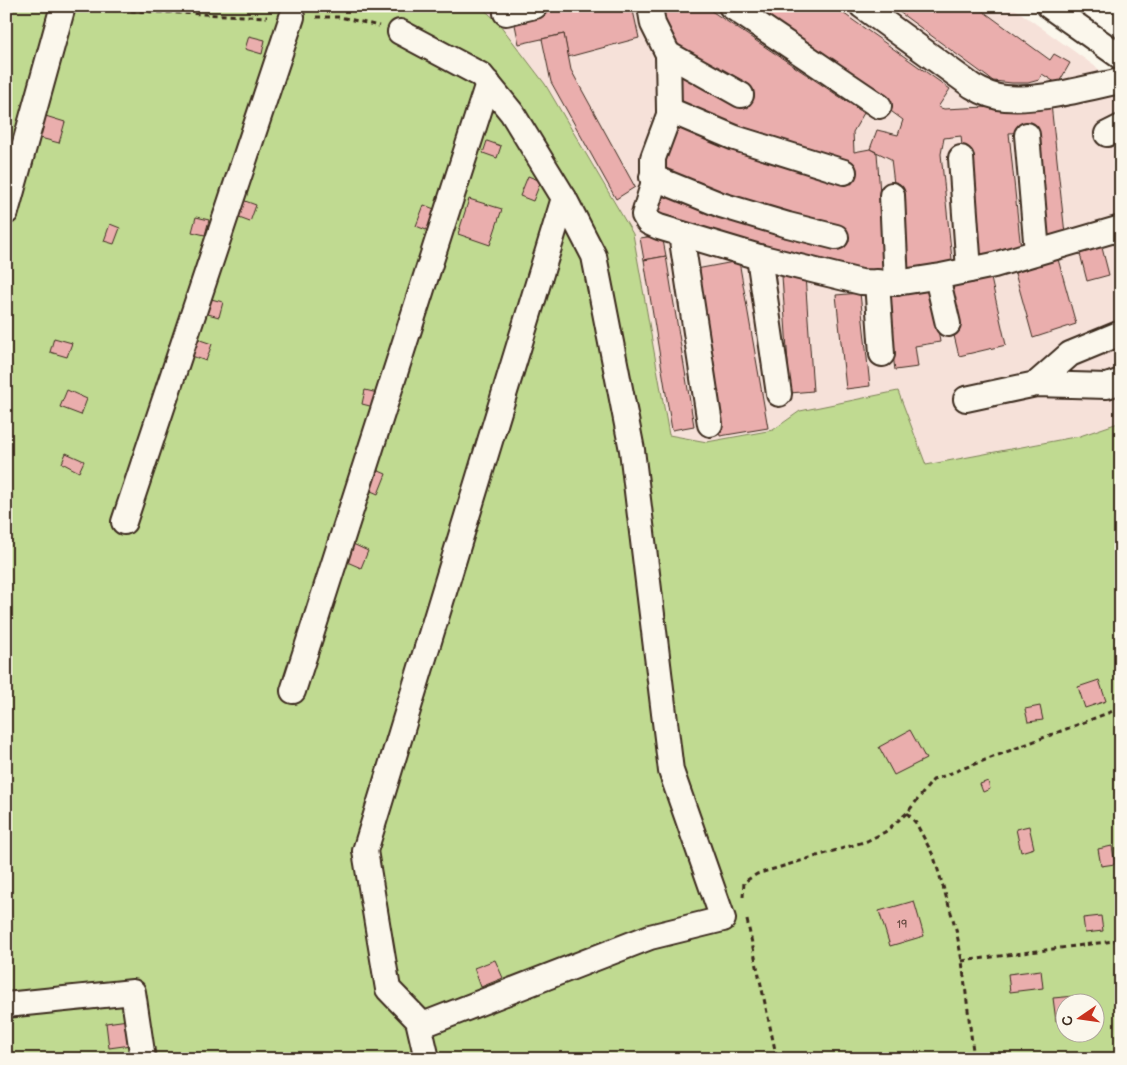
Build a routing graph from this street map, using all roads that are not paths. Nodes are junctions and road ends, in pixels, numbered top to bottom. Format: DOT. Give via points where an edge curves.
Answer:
graph roads {
  1 [pos="63,6"];
  2 [pos="535,6"];
  3 [pos="650,6"];
  4 [pos="731,6"];
  5 [pos="862,6"];
  6 [pos="1048,6"];
  7 [pos="506,13"];
  8 [pos="292,17"];
  9 [pos="400,32"];
  10 [pos="668,54"];
  11 [pos="1121,57"];
  12 [pos="1121,81"];
  13 [pos="488,84"];
  14 [pos="741,95"];
  15 [pos="879,106"];
  16 [pos="669,110"];
  17 [pos="1027,135"];
  18 [pos="961,158"];
  19 [pos="844,172"];
  20 [pos="652,177"];
  21 [pos="892,195"];
  22 [pos="564,198"];
  23 [pos="6,212"];
  24 [pos="1121,228"];
  25 [pos="681,234"];
  26 [pos="836,237"];
  27 [pos="1037,252"];
  28 [pos="759,258"];
  29 [pos="969,270"];
  30 [pos="937,277"];
  31 [pos="887,282"];
  32 [pos="948,324"];
  33 [pos="1121,333"];
  34 [pos="882,354"];
  35 [pos="1121,382"];
  36 [pos="1036,384"];
  37 [pos="779,394"];
  38 [pos="966,399"];
  39 [pos="710,424"];
  40 [pos="124,522"];
  41 [pos="293,692"];
  42 [pos="6,1005"];
  43 [pos="420,1026"];
  44 [pos="142,1059"];
  45 [pos="426,1059"];
  1 -- 23 [label="street"];
  2 -- 7 [label="street"];
  3 -- 10 [label="street" via="653,24"];
  4 -- 15 [label="street"];
  5 -- 12 [label="street" via="987,94 1004,98 1036,97"];
  6 -- 11 [label="street"];
  8 -- 40 [label="street"];
  9 -- 13 [label="street" via="480,75"];
  10 -- 14 [label="street"];
  10 -- 16 [label="street"];
  13 -- 22 [label="street" via="512,113"];
  13 -- 41 [label="street"];
  16 -- 19 [label="street" via="735,138"];
  16 -- 20 [label="street" via="653,158"];
  17 -- 27 [label="street"];
  18 -- 29 [label="street"];
  20 -- 25 [label="street" via="653,185 644,215 648,222"];
  20 -- 26 [label="street" via="721,205"];
  21 -- 31 [label="street"];
  22 -- 43 [label="street" via="366,852 388,989"];
  22 -- 43 [label="street" via="594,256 632,450 671,771 723,919 650,937"];
  24 -- 27 [label="street"];
  25 -- 28 [label="street"];
  25 -- 39 [label="street"];
  27 -- 29 [label="street"];
  28 -- 31 [label="street" via="861,282"];
  28 -- 37 [label="street"];
  29 -- 30 [label="street"];
  30 -- 31 [label="street"];
  30 -- 32 [label="street"];
  31 -- 34 [label="street"];
  33 -- 36 [label="street" via="1070,354"];
  35 -- 36 [label="street" via="1107,386"];
  36 -- 38 [label="street"];
  42 -- 44 [label="street" via="133,992"];
  43 -- 45 [label="street"];
}
